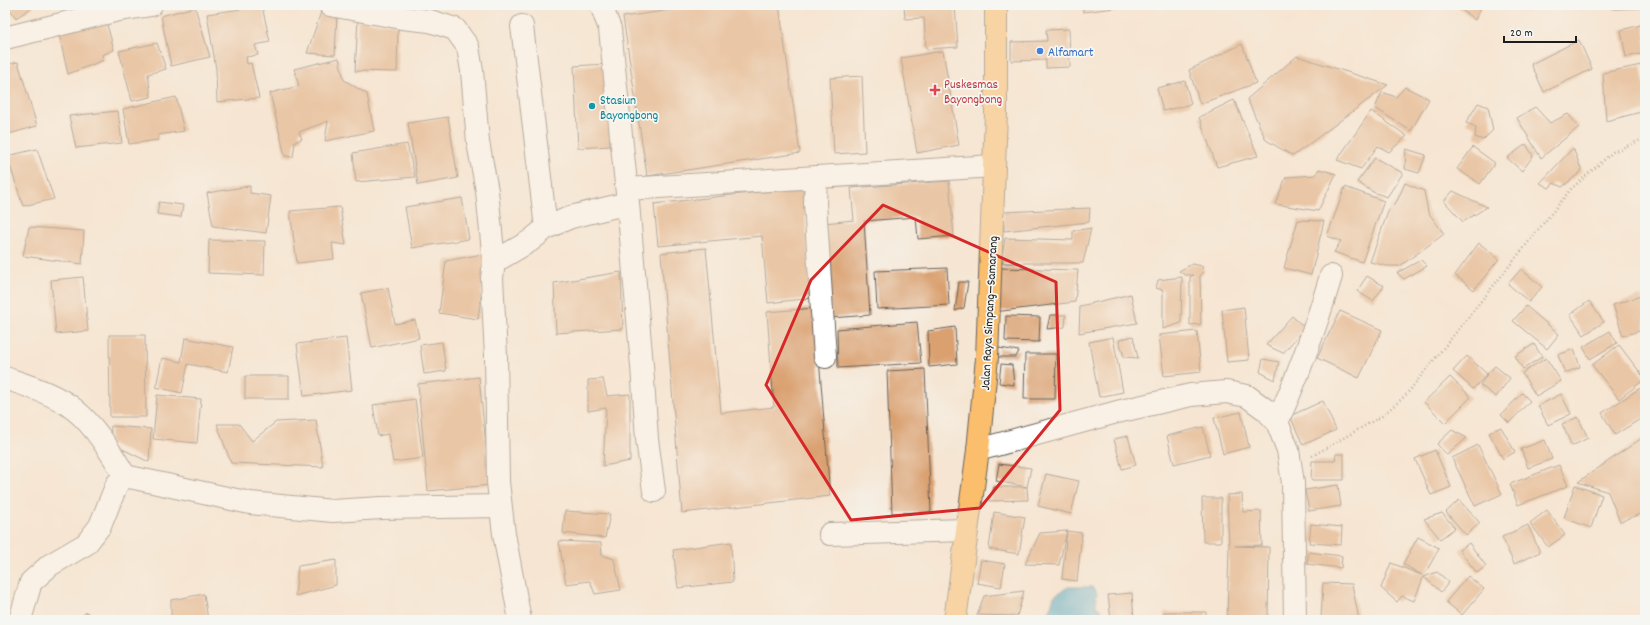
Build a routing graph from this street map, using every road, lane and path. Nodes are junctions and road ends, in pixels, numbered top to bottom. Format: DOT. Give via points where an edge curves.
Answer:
graph roads {
  1 [pos="150,5"];
  2 [pos="330,5"];
  3 [pos="601,5"];
  4 [pos="996,5"];
  5 [pos="522,26"];
  6 [pos="5,38"];
  7 [pos="1645,138"];
  8 [pos="994,166"];
  9 [pos="816,177"];
  10 [pos="628,196"];
  11 [pos="546,228"];
  12 [pos="494,262"];
  13 [pos="1330,276"];
  14 [pos="825,357"];
  15 [pos="5,378"];
  16 [pos="1277,422"];
  17 [pos="978,450"];
  18 [pos="1291,467"];
  19 [pos="125,476"];
  20 [pos="654,491"];
  21 [pos="500,506"];
  22 [pos="966,530"];
  23 [pos="830,534"];
  24 [pos="20,620"];
  25 [pos="520,620"];
  26 [pos="954,620"];
  27 [pos="1295,620"];
  1 -- 6 [label="street" via="114,11"];
  2 -- 12 [label="street" via="430,21 455,29 468,47"];
  3 -- 10 [label="street" via="610,29"];
  4 -- 8 [label="main road, Jalan Raya Simpang—Samarang"];
  5 -- 11 [label="street"];
  7 -- 18 [label="path" via="1613,152 1571,189 1405,396 1382,416"];
  8 -- 9 [label="street"];
  8 -- 17 [label="main road, Jalan Raya Simpang—Samarang" via="988,358"];
  9 -- 10 [label="street"];
  9 -- 14 [label="street" via="815,203"];
  10 -- 11 [label="street"];
  10 -- 20 [label="street" via="647,439"];
  11 -- 12 [label="street" via="530,241"];
  12 -- 21 [label="street" via="492,278"];
  13 -- 16 [label="street" via="1294,385"];
  15 -- 19 [label="street" via="32,388 75,410 102,440"];
  16 -- 17 [label="street" via="1247,396 1226,392 1191,395 1117,412"];
  16 -- 18 [label="street" via="1288,450"];
  17 -- 22 [label="main road, Jalan Raya Simpang—Samarang"];
  18 -- 27 [label="street"];
  19 -- 21 [label="street" via="250,503 333,511"];
  19 -- 24 [label="street" via="117,484 100,526 86,544 50,565 31,582"];
  21 -- 25 [label="street"];
  22 -- 23 [label="street"];
  22 -- 26 [label="main road, Jalan Raya Simpang—Samarang"];
}
